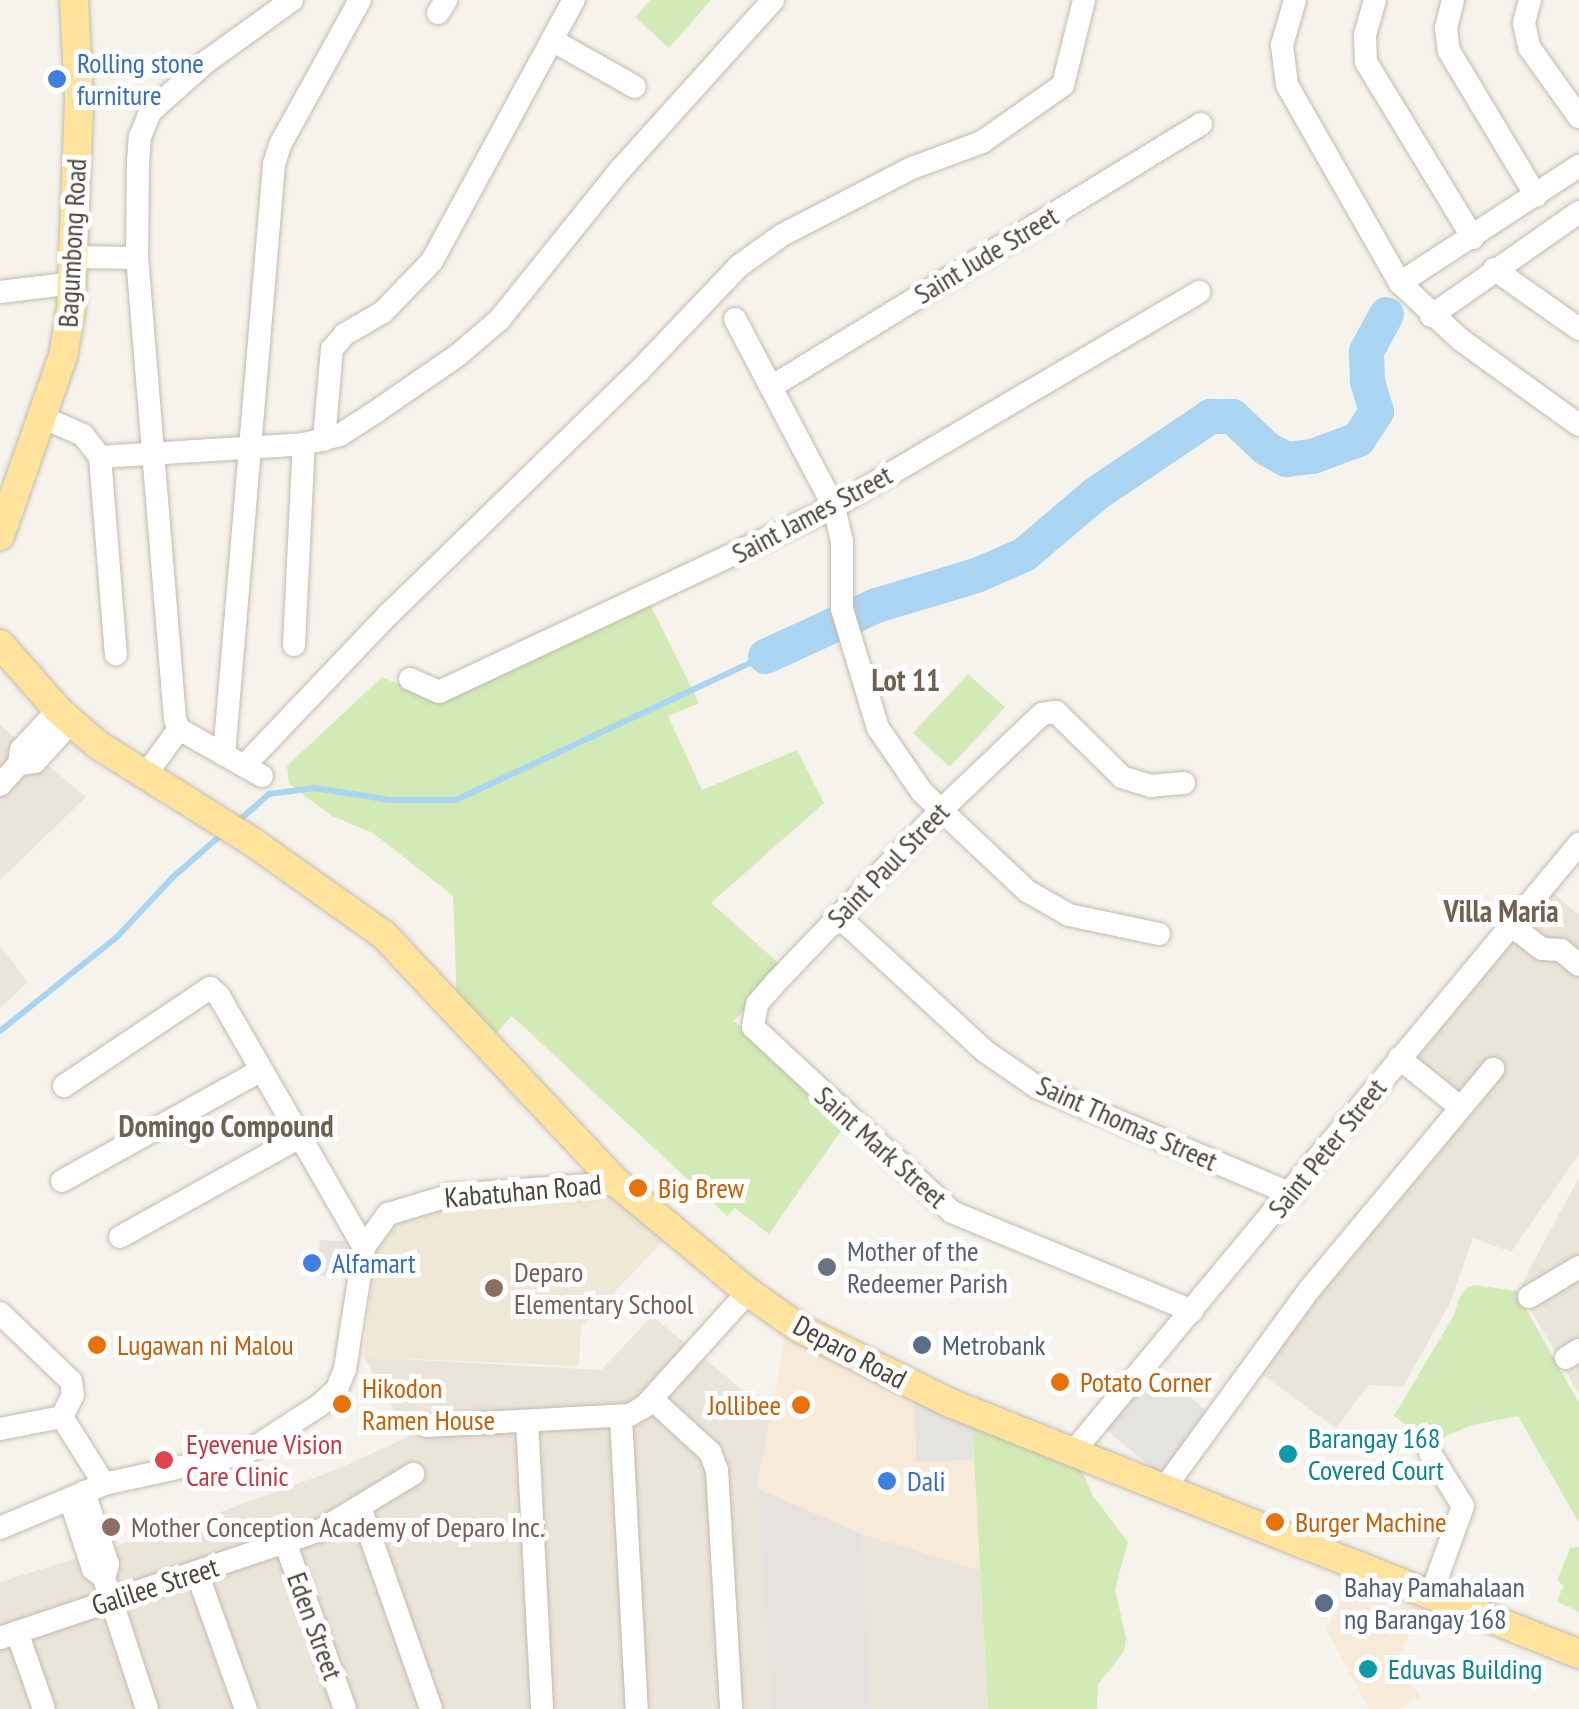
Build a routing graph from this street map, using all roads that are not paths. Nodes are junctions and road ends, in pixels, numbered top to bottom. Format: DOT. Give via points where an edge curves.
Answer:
graph roads {
  1 [pos="292,0"];
  2 [pos="360,0"];
  3 [pos="574,0"];
  4 [pos="773,0"];
  5 [pos="1084,0"];
  6 [pos="1295,0"];
  7 [pos="1375,0"];
  8 [pos="1453,0"];
  9 [pos="1530,0"];
  10 [pos="76,1"];
  11 [pos="552,40"];
  12 [pos="634,88"];
  13 [pos="1579,117"];
  14 [pos="1201,124"];
  15 [pos="1579,166"];
  16 [pos="1536,196"];
  17 [pos="1573,224"];
  18 [pos="1473,238"];
  19 [pos="137,258"];
  20 [pos="1494,269"];
  21 [pos="74,270"];
  22 [pos="1400,283"];
  23 [pos="0,292"];
  24 [pos="1198,292"];
  25 [pos="1431,316"];
  26 [pos="735,319"];
  27 [pos="1579,329"];
  28 [pos="771,388"];
  29 [pos="42,417"];
  30 [pos="1579,425"];
  31 [pos="314,442"];
  32 [pos="247,450"];
  33 [pos="154,455"];
  34 [pos="100,458"];
  35 [pos="834,507"];
  36 [pos="0,536"];
  37 [pos="0,644"];
  38 [pos="294,646"];
  39 [pos="116,654"];
  40 [pos="410,679"];
  41 [pos="65,716"];
  42 [pos="179,729"];
  43 [pos="244,766"];
  44 [pos="144,777"];
  45 [pos="1184,784"];
  46 [pos="0,785"];
  47 [pos="940,810"];
  48 [pos="1579,844"];
  49 [pos="838,916"];
  50 [pos="1511,924"];
  51 [pos="1159,934"];
  52 [pos="1579,965"];
  53 [pos="752,1027"];
  54 [pos="1398,1058"];
  55 [pos="1493,1069"];
  56 [pos="260,1071"];
  57 [pos="64,1086"];
  58 [pos="1460,1106"];
  59 [pos="300,1137"];
  60 [pos="62,1181"];
  61 [pos="617,1183"];
  62 [pos="1292,1194"];
  63 [pos="120,1237"];
  64 [pos="364,1247"];
  65 [pos="1579,1266"];
  66 [pos="748,1292"];
  67 [pos="1529,1297"];
  68 [pos="1192,1311"];
  69 [pos="0,1313"];
  70 [pos="652,1398"];
  71 [pos="62,1416"];
  72 [pos="620,1418"];
  73 [pos="527,1422"];
  74 [pos="426,1426"];
  75 [pos="0,1429"];
  76 [pos="1074,1451"];
  77 [pos="1430,1453"];
  78 [pos="413,1474"];
  79 [pos="1166,1486"];
  80 [pos="86,1492"];
  81 [pos="360,1506"];
  82 [pos="0,1528"];
  83 [pos="285,1542"];
  84 [pos="197,1573"];
  85 [pos="107,1590"];
  86 [pos="1431,1594"];
  87 [pos="8,1635"];
  88 [pos="1579,1654"];
  89 [pos="44,1709"];
  90 [pos="147,1709"];
  91 [pos="246,1709"];
  92 [pos="345,1709"];
  93 [pos="431,1709"];
  94 [pos="542,1709"];
  95 [pos="636,1709"];
  96 [pos="731,1709"];
  1 -- 19 [label="street" via="206,62 144,123"];
  2 -- 32 [label="street" via="276,154"];
  3 -- 11 [label="street"];
  4 -- 31 [label="street" via="621,169 499,320 374,414"];
  5 -- 43 [label="street" via="1064,85 982,142 912,168 739,266"];
  6 -- 22 [label="street" via="1282,45 1288,85"];
  7 -- 18 [label="street" via="1366,62"];
  8 -- 16 [label="street" via="1449,52"];
  9 -- 13 [label="street" via="1524,23 1529,47"];
  10 -- 21 [label="main road, Bagumbong Road"];
  11 -- 12 [label="street"];
  11 -- 31 [label="street" via="432,261 383,312 332,349"];
  14 -- 28 [label="street, Saint Jude Street"];
  15 -- 16 [label="street"];
  16 -- 18 [label="street"];
  17 -- 20 [label="street"];
  18 -- 22 [label="street"];
  19 -- 21 [label="street"];
  19 -- 33 [label="street"];
  20 -- 25 [label="street"];
  20 -- 27 [label="street"];
  21 -- 23 [label="street"];
  21 -- 29 [label="main road, Bagumbong Road" via="63,356"];
  22 -- 25 [label="street"];
  24 -- 35 [label="street, Saint James Street"];
  25 -- 30 [label="street"];
  26 -- 28 [label="street"];
  28 -- 35 [label="street"];
  29 -- 34 [label="street" via="83,436"];
  29 -- 36 [label="main road, Bagumbong Road"];
  31 -- 32 [label="street"];
  31 -- 38 [label="street"];
  32 -- 33 [label="street"];
  32 -- 43 [label="street"];
  33 -- 34 [label="street"];
  33 -- 42 [label="street"];
  34 -- 39 [label="street"];
  35 -- 40 [label="street, Saint James Street" via="439,692"];
  35 -- 47 [label="street" via="844,620 878,728"];
  37 -- 41 [label="main road"];
  41 -- 44 [label="main road"];
  41 -- 46 [label="street" via="34,762 19,764"];
  42 -- 43 [label="street"];
  42 -- 44 [label="street"];
  44 -- 61 [label="main road, Deparo Road" via="384,936"];
  45 -- 47 [label="street, Saint Paul Street" via="1151,786 1122,777 1056,712 1042,714"];
  47 -- 49 [label="street, Saint Paul Street"];
  47 -- 51 [label="street" via="1027,891 1069,915"];
  48 -- 50 [label="street, Saint Peter Street"];
  49 -- 53 [label="street, Saint Paul Street" via="757,1004"];
  49 -- 62 [label="street, Saint Thomas Street" via="986,1052 1037,1087"];
  50 -- 52 [label="street" via="1542,949 1561,950"];
  50 -- 54 [label="street, Saint Peter Street"];
  53 -- 68 [label="street, Saint Mark Street" via="952,1212"];
  54 -- 58 [label="street"];
  54 -- 62 [label="street, Saint Peter Street"];
  55 -- 58 [label="street"];
  56 -- 57 [label="street" via="220,996 206,988"];
  56 -- 59 [label="street"];
  56 -- 60 [label="street"];
  58 -- 79 [label="street" via="1309,1290"];
  59 -- 63 [label="street"];
  59 -- 64 [label="street"];
  61 -- 64 [label="street, Kabatuhan Road" via="426,1200 388,1214"];
  61 -- 66 [label="main road, Deparo Road"];
  62 -- 68 [label="street, Saint Peter Street"];
  64 -- 80 [label="street" via="338,1390 246,1453"];
  65 -- 67 [label="street"];
  66 -- 70 [label="street"];
  66 -- 76 [label="main road, Deparo Road" via="846,1354"];
  68 -- 76 [label="street, Saint Peter Street"];
  69 -- 71 [label="street" via="72,1381"];
  70 -- 72 [label="street"];
  70 -- 96 [label="street" via="710,1452 717,1470"];
  71 -- 75 [label="street"];
  71 -- 80 [label="street"];
  72 -- 73 [label="street"];
  72 -- 95 [label="street"];
  73 -- 74 [label="street"];
  73 -- 94 [label="street"];
  76 -- 79 [label="main road, Deparo Road"];
  77 -- 86 [label="street" via="1464,1506"];
  78 -- 81 [label="street, Galilee Street"];
  79 -- 86 [label="main road, Deparo Road"];
  80 -- 82 [label="street"];
  80 -- 85 [label="street" via="108,1564"];
  81 -- 83 [label="street, Galilee Street"];
  81 -- 93 [label="street"];
  83 -- 84 [label="street, Galilee Street"];
  83 -- 92 [label="street, Eden Street"];
  84 -- 85 [label="street, Galilee Street"];
  84 -- 91 [label="street"];
  85 -- 87 [label="street, Galilee Street"];
  85 -- 90 [label="street"];
  86 -- 88 [label="main road, Deparo Road"];
  87 -- 89 [label="street"];
}
